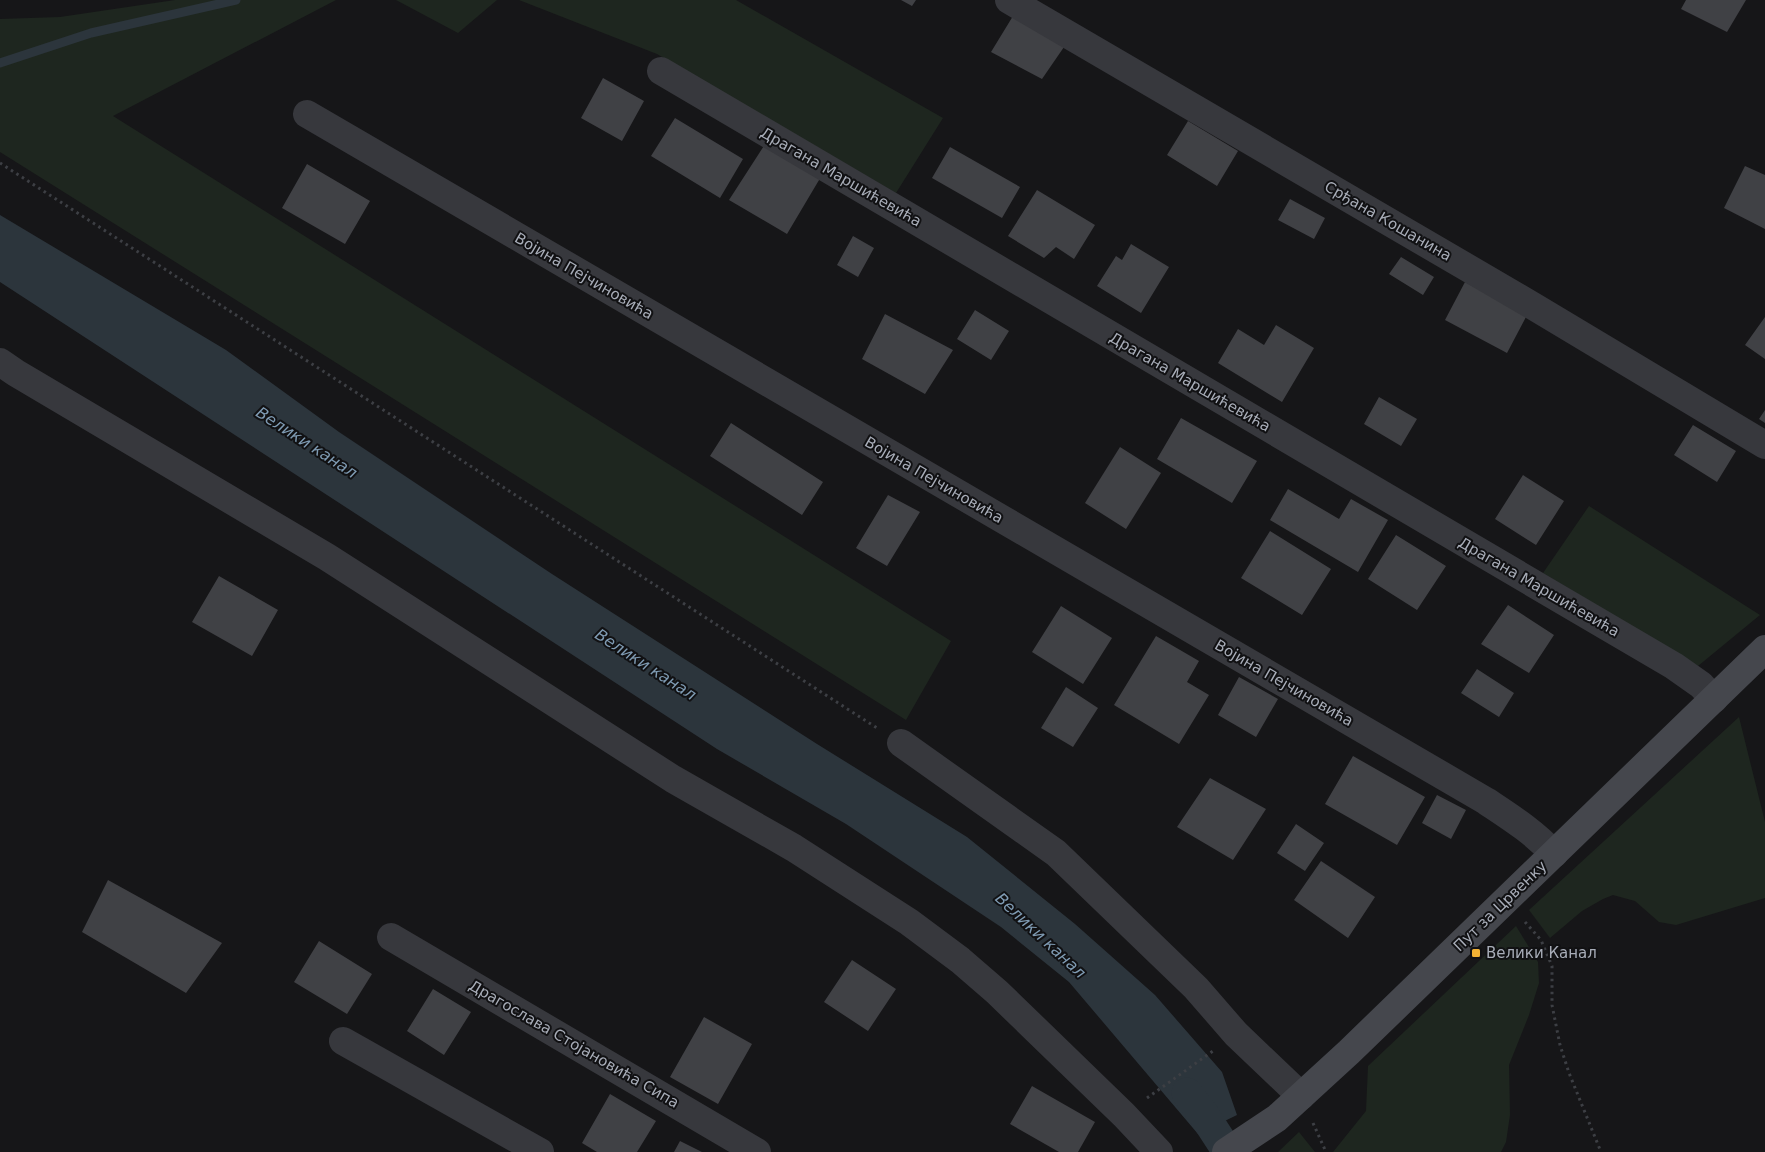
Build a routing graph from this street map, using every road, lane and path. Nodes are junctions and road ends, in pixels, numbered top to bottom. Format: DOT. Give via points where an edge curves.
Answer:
graph roads {
  1 [pos="1008,0"];
  2 [pos="661,71"];
  3 [pos="307,114"];
  4 [pos="0,163"];
  5 [pos="5,374"];
  6 [pos="1765,445"];
  7 [pos="1765,649"];
  8 [pos="1714,699"];
  9 [pos="901,743"];
  10 [pos="1554,854"];
  11 [pos="1506,902"];
  12 [pos="391,937"];
  13 [pos="343,1042"];
  14 [pos="1215,1050"];
  15 [pos="1301,1096"];
  16 [pos="1144,1100"];
  17 [pos="540,1152"];
  18 [pos="757,1152"];
  19 [pos="1159,1152"];
  20 [pos="1226,1152"];
  21 [pos="1601,1152"];
  1 -- 6 [label="street, Срђана Кошанина"];
  2 -- 8 [label="street, Драгана Маршићевића" via="1674,666 1701,685"];
  3 -- 10 [label="street, Војина Пејчиновића" via="1486,801 1519,822"];
  4 -- 9 [label="path"];
  5 -- 19 [label="street" via="327,557 673,779 794,848 909,922 997,992"];
  7 -- 8 [label="street, Пут за Црвенку"];
  8 -- 10 [label="street, Пут за Црвенку"];
  9 -- 15 [label="street" via="1056,853 1196,988 1236,1034"];
  10 -- 11 [label="street, Пут за Црвенку"];
  11 -- 15 [label="street, Пут за Црвенку"];
  11 -- 21 [label="path" via="1541,940 1552,966 1552,1005 1560,1045"];
  12 -- 18 [label="street, Драгослава Стојановића Сипа"];
  13 -- 17 [label="street"];
  14 -- 16 [label="path"];
  15 -- 20 [label="street, Пут за Црвенку" via="1264,1128"];
}
